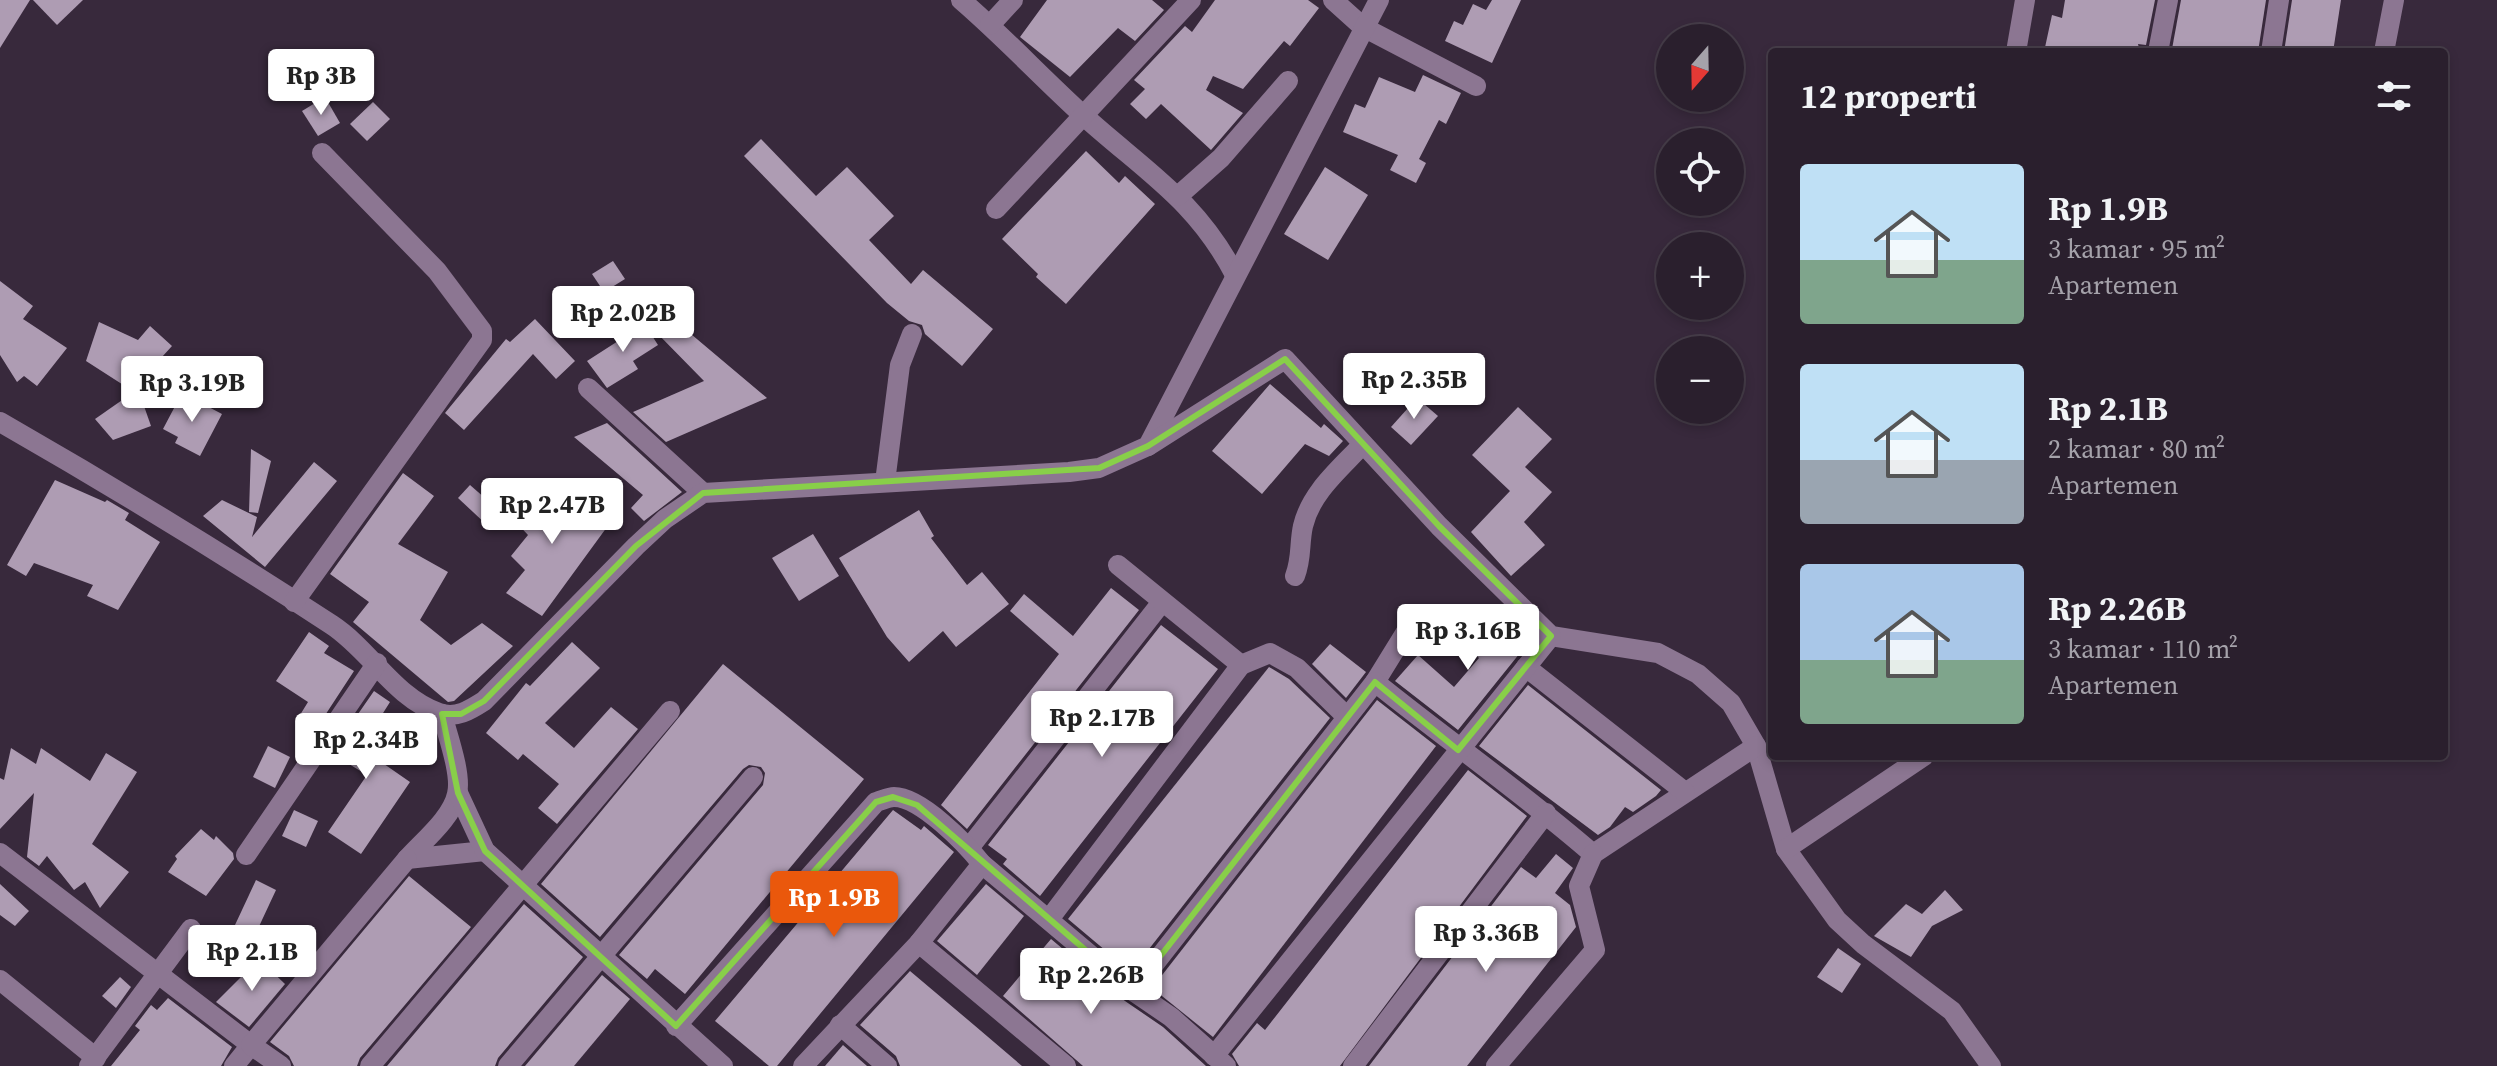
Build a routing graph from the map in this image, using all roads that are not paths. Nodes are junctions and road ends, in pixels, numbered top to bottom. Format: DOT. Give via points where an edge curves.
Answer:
graph roads {
  1 [pos="961,0"];
  2 [pos="1013,0"];
  3 [pos="1191,0"];
  4 [pos="1333,0"];
  5 [pos="1379,0"];
  6 [pos="2025,0"];
  7 [pos="2168,0"];
  8 [pos="2279,0"];
  9 [pos="2394,0"];
  10 [pos="990,25"];
  11 [pos="1363,27"];
  12 [pos="2017,48"];
  13 [pos="2159,48"];
  14 [pos="2272,48"];
  15 [pos="2385,48"];
  16 [pos="1288,81"];
  17 [pos="1476,86"];
  18 [pos="1085,117"];
  19 [pos="322,153"];
  20 [pos="1178,196"];
  21 [pos="996,209"];
  22 [pos="1235,275"];
  23 [pos="912,334"];
  24 [pos="588,388"];
  25 [pos="0,422"];
  26 [pos="1363,444"];
  27 [pos="1148,446"];
  28 [pos="885,482"];
  29 [pos="703,493"];
  30 [pos="1118,565"];
  31 [pos="1295,576"];
  32 [pos="294,602"];
  33 [pos="1162,602"];
  34 [pos="1417,614"];
  35 [pos="1551,636"];
  36 [pos="377,663"];
  37 [pos="1241,665"];
  38 [pos="1526,667"];
  39 [pos="1375,682"];
  40 [pos="670,711"];
  41 [pos="442,714"];
  42 [pos="1347,717"];
  43 [pos="1756,746"];
  44 [pos="1458,750"];
  45 [pos="1918,760"];
  46 [pos="753,777"];
  47 [pos="1685,792"];
  48 [pos="458,793"];
  49 [pos="1546,813"];
  50 [pos="969,848"];
  51 [pos="1786,849"];
  52 [pos="485,851"];
  53 [pos="0,853"];
  54 [pos="1593,854"];
  55 [pos="246,855"];
  56 [pos="407,859"];
  57 [pos="982,864"];
  58 [pos="523,888"];
  59 [pos="1050,918"];
  60 [pos="191,929"];
  61 [pos="919,943"];
  62 [pos="600,954"];
  63 [pos="158,975"];
  64 [pos="0,980"];
  65 [pos="1133,991"];
  66 [pos="840,1025"];
  67 [pos="676,1026"];
  68 [pos="251,1045"];
  69 [pos="1220,1061"];
  70 [pos="93,1062"];
  71 [pos="234,1066"];
  72 [pos="281,1066"];
  73 [pos="370,1066"];
  74 [pos="508,1066"];
  75 [pos="723,1066"];
  76 [pos="803,1066"];
  77 [pos="887,1066"];
  78 [pos="1066,1066"];
  79 [pos="1353,1066"];
  80 [pos="1496,1066"];
  81 [pos="1991,1066"];
  1 -- 10 [label="street"];
  2 -- 10 [label="street"];
  3 -- 18 [label="street"];
  4 -- 11 [label="street"];
  5 -- 11 [label="street"];
  6 -- 12 [label="street"];
  7 -- 13 [label="street"];
  8 -- 14 [label="street"];
  9 -- 15 [label="street"];
  10 -- 18 [label="street"];
  11 -- 17 [label="street"];
  11 -- 22 [label="street"];
  16 -- 20 [label="street" via="1221,158"];
  18 -- 20 [label="street"];
  18 -- 21 [label="street"];
  19 -- 32 [label="street" via="437,271 482,331 482,340"];
  20 -- 22 [label="street" via="1211,231"];
  22 -- 27 [label="street"];
  23 -- 28 [label="street" via="900,365"];
  24 -- 29 [label="street"];
  25 -- 32 [label="street" via="103,480"];
  26 -- 27 [label="street" via="1285,359"];
  26 -- 31 [label="street" via="1310,506"];
  26 -- 35 [label="street"];
  27 -- 28 [label="street" via="1115,463 1084,470"];
  28 -- 29 [label="street"];
  29 -- 41 [label="street" via="645,537 484,701 461,714"];
  30 -- 33 [label="street"];
  32 -- 36 [label="street" via="334,626"];
  33 -- 37 [label="street"];
  33 -- 50 [label="street"];
  34 -- 39 [label="street"];
  35 -- 38 [label="street"];
  35 -- 43 [label="street" via="1643,650 1679,662 1731,703"];
  36 -- 41 [label="street" via="419,703"];
  36 -- 55 [label="street"];
  37 -- 42 [label="street" via="1270,653 1297,668"];
  37 -- 59 [label="street"];
  38 -- 44 [label="street"];
  38 -- 47 [label="street"];
  39 -- 42 [label="street"];
  39 -- 44 [label="street"];
  40 -- 58 [label="street"];
  41 -- 48 [label="street"];
  42 -- 65 [label="street"];
  43 -- 47 [label="street"];
  43 -- 51 [label="street"];
  44 -- 49 [label="street"];
  44 -- 69 [label="street"];
  45 -- 51 [label="street"];
  46 -- 62 [label="street"];
  47 -- 54 [label="street"];
  48 -- 52 [label="street"];
  48 -- 56 [label="street"];
  49 -- 54 [label="street"];
  49 -- 79 [label="street"];
  50 -- 57 [label="street"];
  50 -- 67 [label="street" via="917,805 893,797 876,802"];
  51 -- 81 [label="street" via="1837,920 1952,1011"];
  52 -- 56 [label="street"];
  52 -- 58 [label="street"];
  53 -- 63 [label="street"];
  54 -- 80 [label="street" via="1579,886 1595,950"];
  56 -- 68 [label="street"];
  57 -- 59 [label="street"];
  57 -- 61 [label="street"];
  58 -- 62 [label="street"];
  58 -- 73 [label="street"];
  59 -- 65 [label="street"];
  60 -- 63 [label="street"];
  61 -- 66 [label="street"];
  61 -- 78 [label="street"];
  62 -- 67 [label="street"];
  62 -- 74 [label="street"];
  63 -- 68 [label="street"];
  63 -- 70 [label="street"];
  64 -- 70 [label="street"];
  65 -- 69 [label="street"];
  66 -- 76 [label="street"];
  66 -- 77 [label="street"];
  67 -- 75 [label="street"];
  68 -- 71 [label="street"];
  68 -- 72 [label="street"];
}
